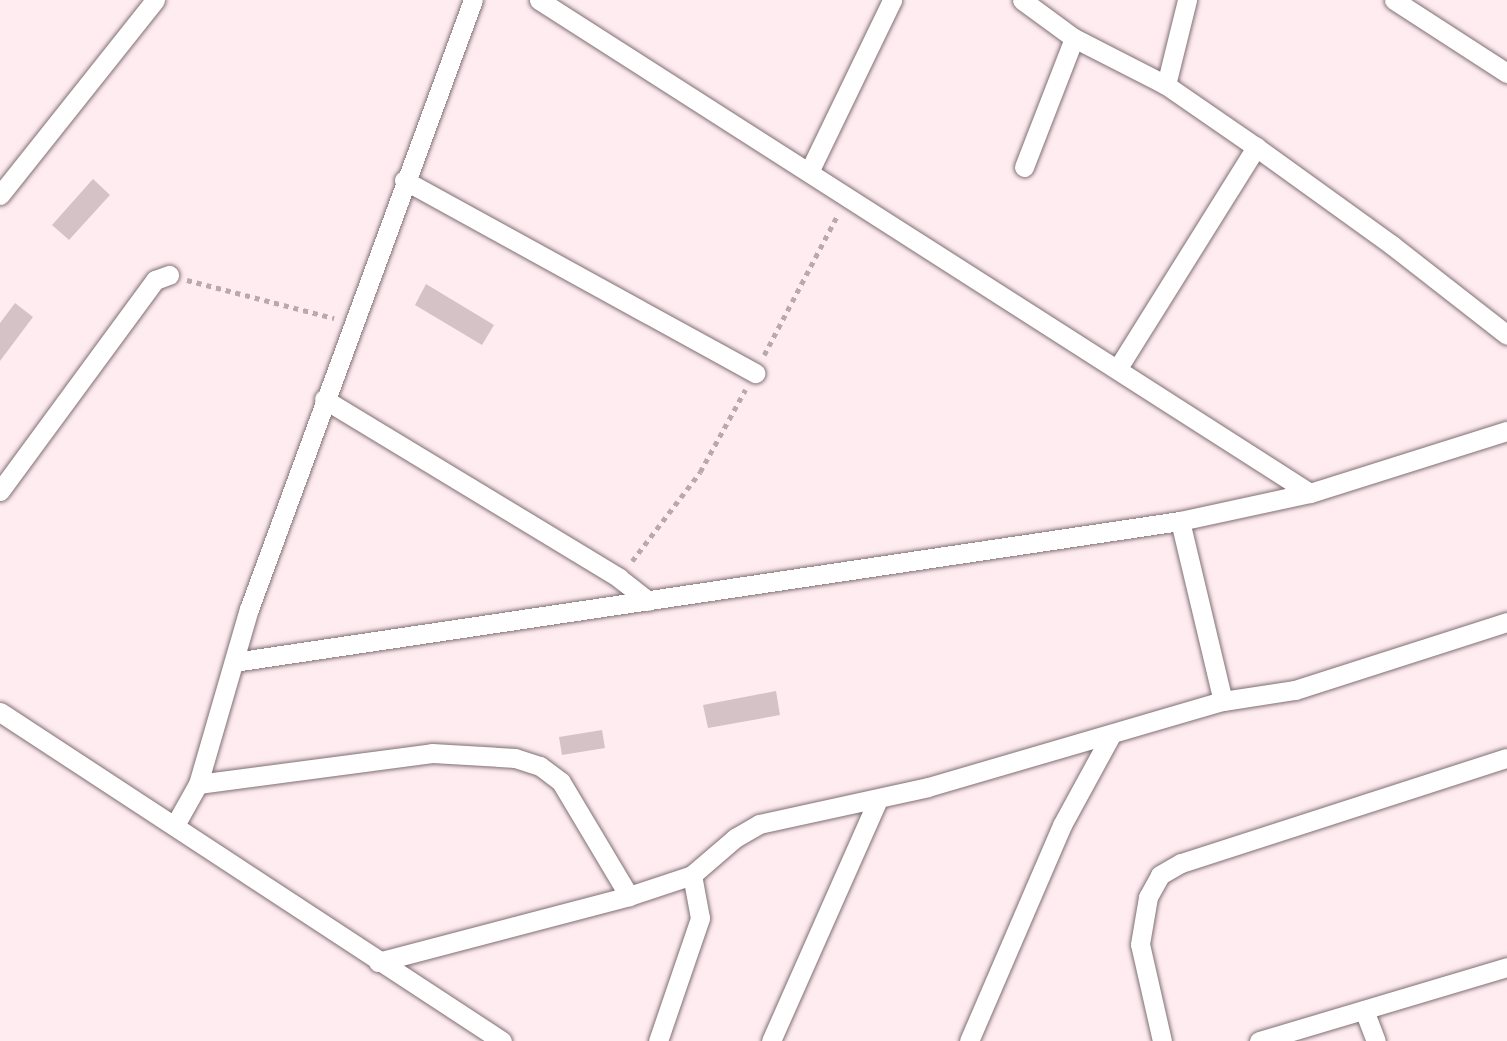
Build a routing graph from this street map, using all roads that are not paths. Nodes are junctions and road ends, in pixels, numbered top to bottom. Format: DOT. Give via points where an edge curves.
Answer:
graph roads {
  1 [pos="155,0"];
  2 [pos="473,0"];
  3 [pos="538,0"];
  4 [pos="892,0"];
  5 [pos="1022,0"];
  6 [pos="1187,0"];
  7 [pos="1394,0"];
  8 [pos="1074,38"];
  9 [pos="1507,73"];
  10 [pos="1166,85"];
  11 [pos="1256,148"];
  12 [pos="1024,167"];
  13 [pos="809,172"];
  14 [pos="404,180"];
  15 [pos="0,195"];
  16 [pos="169,275"];
  17 [pos="1507,335"];
  18 [pos="1118,368"];
  19 [pos="755,373"];
  20 [pos="324,399"];
  21 [pos="1507,431"];
  22 [pos="0,491"];
  23 [pos="1310,493"];
  24 [pos="1180,521"];
  25 [pos="648,601"];
  26 [pos="1507,622"];
  27 [pos="234,662"];
  28 [pos="1223,701"];
  29 [pos="0,712"];
  30 [pos="1110,737"];
  31 [pos="1507,758"];
  32 [pos="198,783"];
  33 [pos="878,799"];
  34 [pos="175,825"];
  35 [pos="692,875"];
  36 [pos="629,896"];
  37 [pos="378,962"];
  38 [pos="1507,967"];
  39 [pos="1364,1010"];
  40 [pos="502,1041"];
  41 [pos="658,1041"];
  42 [pos="771,1041"];
  43 [pos="969,1041"];
  44 [pos="1163,1041"];
  45 [pos="1259,1041"];
  46 [pos="1376,1041"];
  1 -- 15 [label="street"];
  2 -- 14 [label="street"];
  3 -- 13 [label="street"];
  4 -- 13 [label="street"];
  5 -- 8 [label="street"];
  6 -- 10 [label="street"];
  7 -- 9 [label="street"];
  8 -- 10 [label="street"];
  8 -- 12 [label="street"];
  10 -- 11 [label="street"];
  11 -- 17 [label="street"];
  11 -- 18 [label="street"];
  13 -- 18 [label="street"];
  14 -- 19 [label="street"];
  14 -- 20 [label="street"];
  16 -- 22 [label="street" via="155,280"];
  18 -- 23 [label="street"];
  20 -- 25 [label="street" via="619,578"];
  20 -- 27 [label="street"];
  21 -- 23 [label="street"];
  23 -- 24 [label="street"];
  24 -- 25 [label="street"];
  24 -- 28 [label="street"];
  25 -- 27 [label="street"];
  26 -- 28 [label="street" via="1296,690"];
  27 -- 32 [label="street"];
  28 -- 30 [label="street"];
  29 -- 34 [label="street"];
  30 -- 33 [label="street"];
  30 -- 43 [label="street" via="1062,825"];
  31 -- 44 [label="street" via="1181,863 1160,875 1148,897 1140,944"];
  32 -- 34 [label="street"];
  32 -- 36 [label="street" via="432,753 515,758 540,766 561,782"];
  33 -- 35 [label="street" via="759,824"];
  33 -- 42 [label="street"];
  34 -- 37 [label="street"];
  35 -- 36 [label="street"];
  35 -- 41 [label="street" via="700,918"];
  36 -- 37 [label="street"];
  37 -- 40 [label="street"];
  38 -- 39 [label="street"];
  39 -- 45 [label="street"];
  39 -- 46 [label="street"];
}
